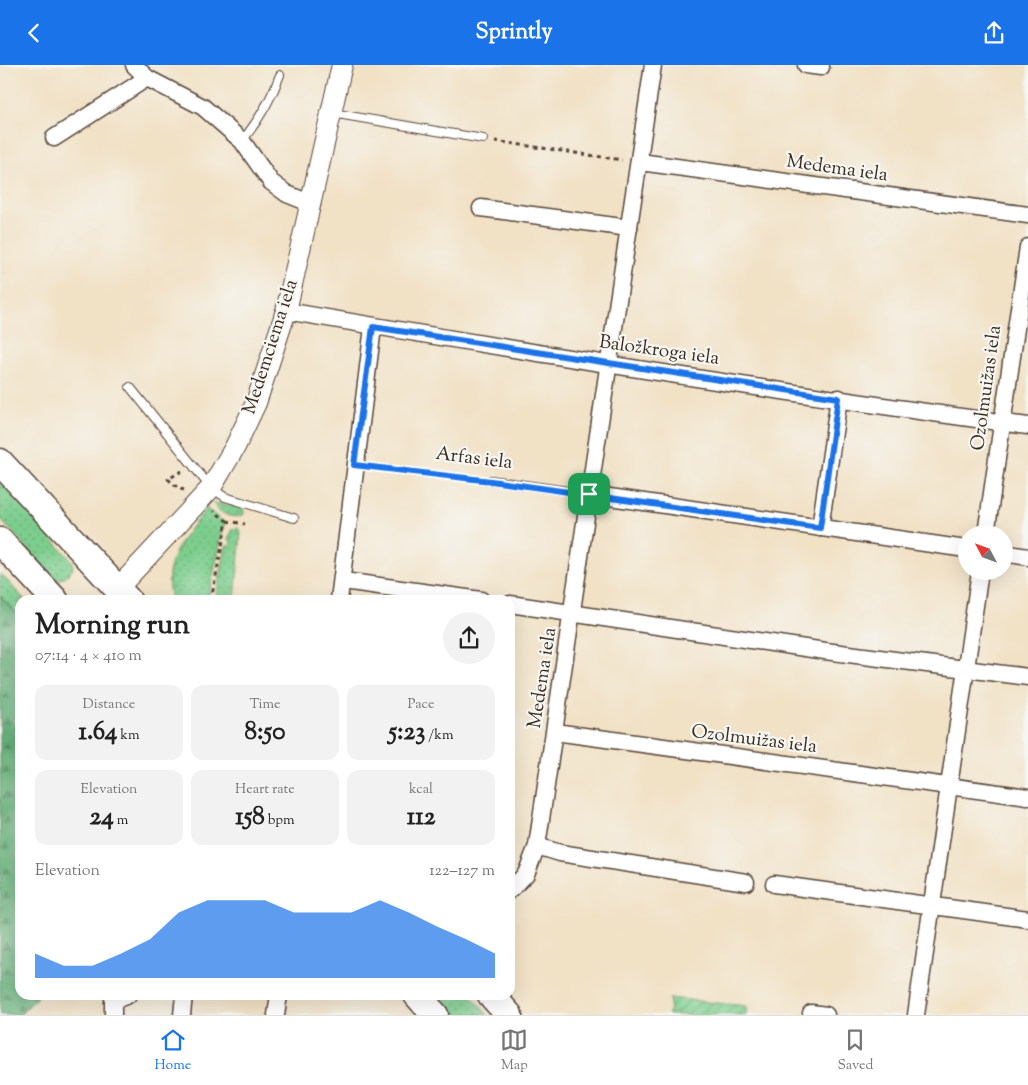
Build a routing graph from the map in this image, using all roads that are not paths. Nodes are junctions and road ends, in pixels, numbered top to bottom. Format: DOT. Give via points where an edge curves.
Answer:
graph roads {
  1 [pos="134,65"];
  2 [pos="342,65"];
  3 [pos="654,65"];
  4 [pos="280,75"];
  5 [pos="147,78"];
  6 [pos="330,113"];
  7 [pos="54,138"];
  8 [pos="483,139"];
  9 [pos="242,141"];
  10 [pos="640,163"];
  11 [pos="312,204"];
  12 [pos="480,209"];
  13 [pos="1028,215"];
  14 [pos="629,228"];
  15 [pos="1028,247"];
  16 [pos="286,311"];
  17 [pos="373,327"];
  18 [pos="608,364"];
  19 [pos="130,387"];
  20 [pos="838,398"];
  21 [pos="1002,422"];
  22 [pos="1028,426"];
  23 [pos="0,461"];
  24 [pos="491,481"];
  25 [pos="589,494"];
  26 [pos="209,497"];
  27 [pos="294,518"];
  28 [pos="987,525"];
  29 [pos="820,528"];
  30 [pos="0,541"];
  31 [pos="958,548"];
  32 [pos="1013,554"];
  33 [pos="1028,557"];
  34 [pos="979,580"];
  35 [pos="343,581"];
  36 [pos="122,594"];
  37 [pos="50,595"];
  38 [pos="340,595"];
  39 [pos="445,595"];
  40 [pos="515,605"];
  41 [pos="573,613"];
  42 [pos="966,668"];
  43 [pos="1028,677"];
  44 [pos="555,732"];
  45 [pos="948,785"];
  46 [pos="1028,797"];
  47 [pos="537,846"];
  48 [pos="746,882"];
  49 [pos="774,884"];
  50 [pos="515,885"];
  51 [pos="931,906"];
  52 [pos="1028,919"];
  53 [pos="116,1000"];
  54 [pos="184,1000"];
  55 [pos="278,1000"];
  56 [pos="422,1000"];
  57 [pos="496,1000"];
  58 [pos="113,1015"];
  59 [pos="182,1015"];
  60 [pos="276,1015"];
  61 [pos="436,1015"];
  62 [pos="509,1015"];
  63 [pos="916,1015"];
  1 -- 5 [label="street"];
  2 -- 6 [label="street, Medemciema iela"];
  3 -- 10 [label="street, Medema iela"];
  4 -- 9 [label="lane" via="272,96"];
  5 -- 7 [label="street"];
  5 -- 9 [label="street" via="203,107"];
  6 -- 8 [label="lane"];
  6 -- 11 [label="street, Medemciema iela"];
  9 -- 11 [label="street" via="271,182 287,195"];
  10 -- 13 [label="street, Medema iela"];
  10 -- 14 [label="street, Medema iela"];
  11 -- 16 [label="street, Medemciema iela"];
  12 -- 14 [label="street"];
  14 -- 18 [label="street, Medema iela"];
  15 -- 21 [label="street, Ozolmuižas iela"];
  16 -- 17 [label="street, Baložkroga iela"];
  16 -- 26 [label="street, Medemciema iela" via="256,403"];
  17 -- 18 [label="street, Baložkroga iela"];
  17 -- 35 [label="street" via="354,465"];
  18 -- 20 [label="street, Baložkroga iela"];
  18 -- 25 [label="street, Medema iela"];
  19 -- 26 [label="lane" via="191,466"];
  20 -- 21 [label="street, Baložkroga iela"];
  20 -- 29 [label="street"];
  21 -- 22 [label="street, Baložkroga iela"];
  21 -- 28 [label="street, Ozolmuižas iela"];
  23 -- 36 [label="highway"];
  24 -- 25 [label="lane, Arfas iela"];
  25 -- 29 [label="street"];
  25 -- 41 [label="street, Medema iela"];
  26 -- 27 [label="lane" via="224,497"];
  26 -- 36 [label="street, Medemciema iela"];
  29 -- 31 [label="street"];
  30 -- 37 [label="highway"];
  32 -- 33 [label="street"];
  34 -- 42 [label="street"];
  35 -- 38 [label="street"];
  35 -- 39 [label="street"];
  40 -- 41 [label="street, Medema iela"];
  41 -- 42 [label="street" via="825,651"];
  41 -- 44 [label="street, Medema iela"];
  42 -- 43 [label="street"];
  42 -- 45 [label="street"];
  44 -- 45 [label="street, Ozolmuižas iela"];
  44 -- 47 [label="street, Medema iela"];
  45 -- 46 [label="street, Ozolmuižas iela"];
  45 -- 51 [label="street"];
  47 -- 48 [label="street" via="560,853"];
  47 -- 50 [label="street, Medema iela" via="526,874"];
  49 -- 51 [label="street"];
  51 -- 52 [label="street"];
  51 -- 63 [label="street"];
  53 -- 58 [label="street"];
  54 -- 59 [label="street"];
  55 -- 60 [label="street"];
  56 -- 61 [label="highway"];
  57 -- 62 [label="highway"];
}
